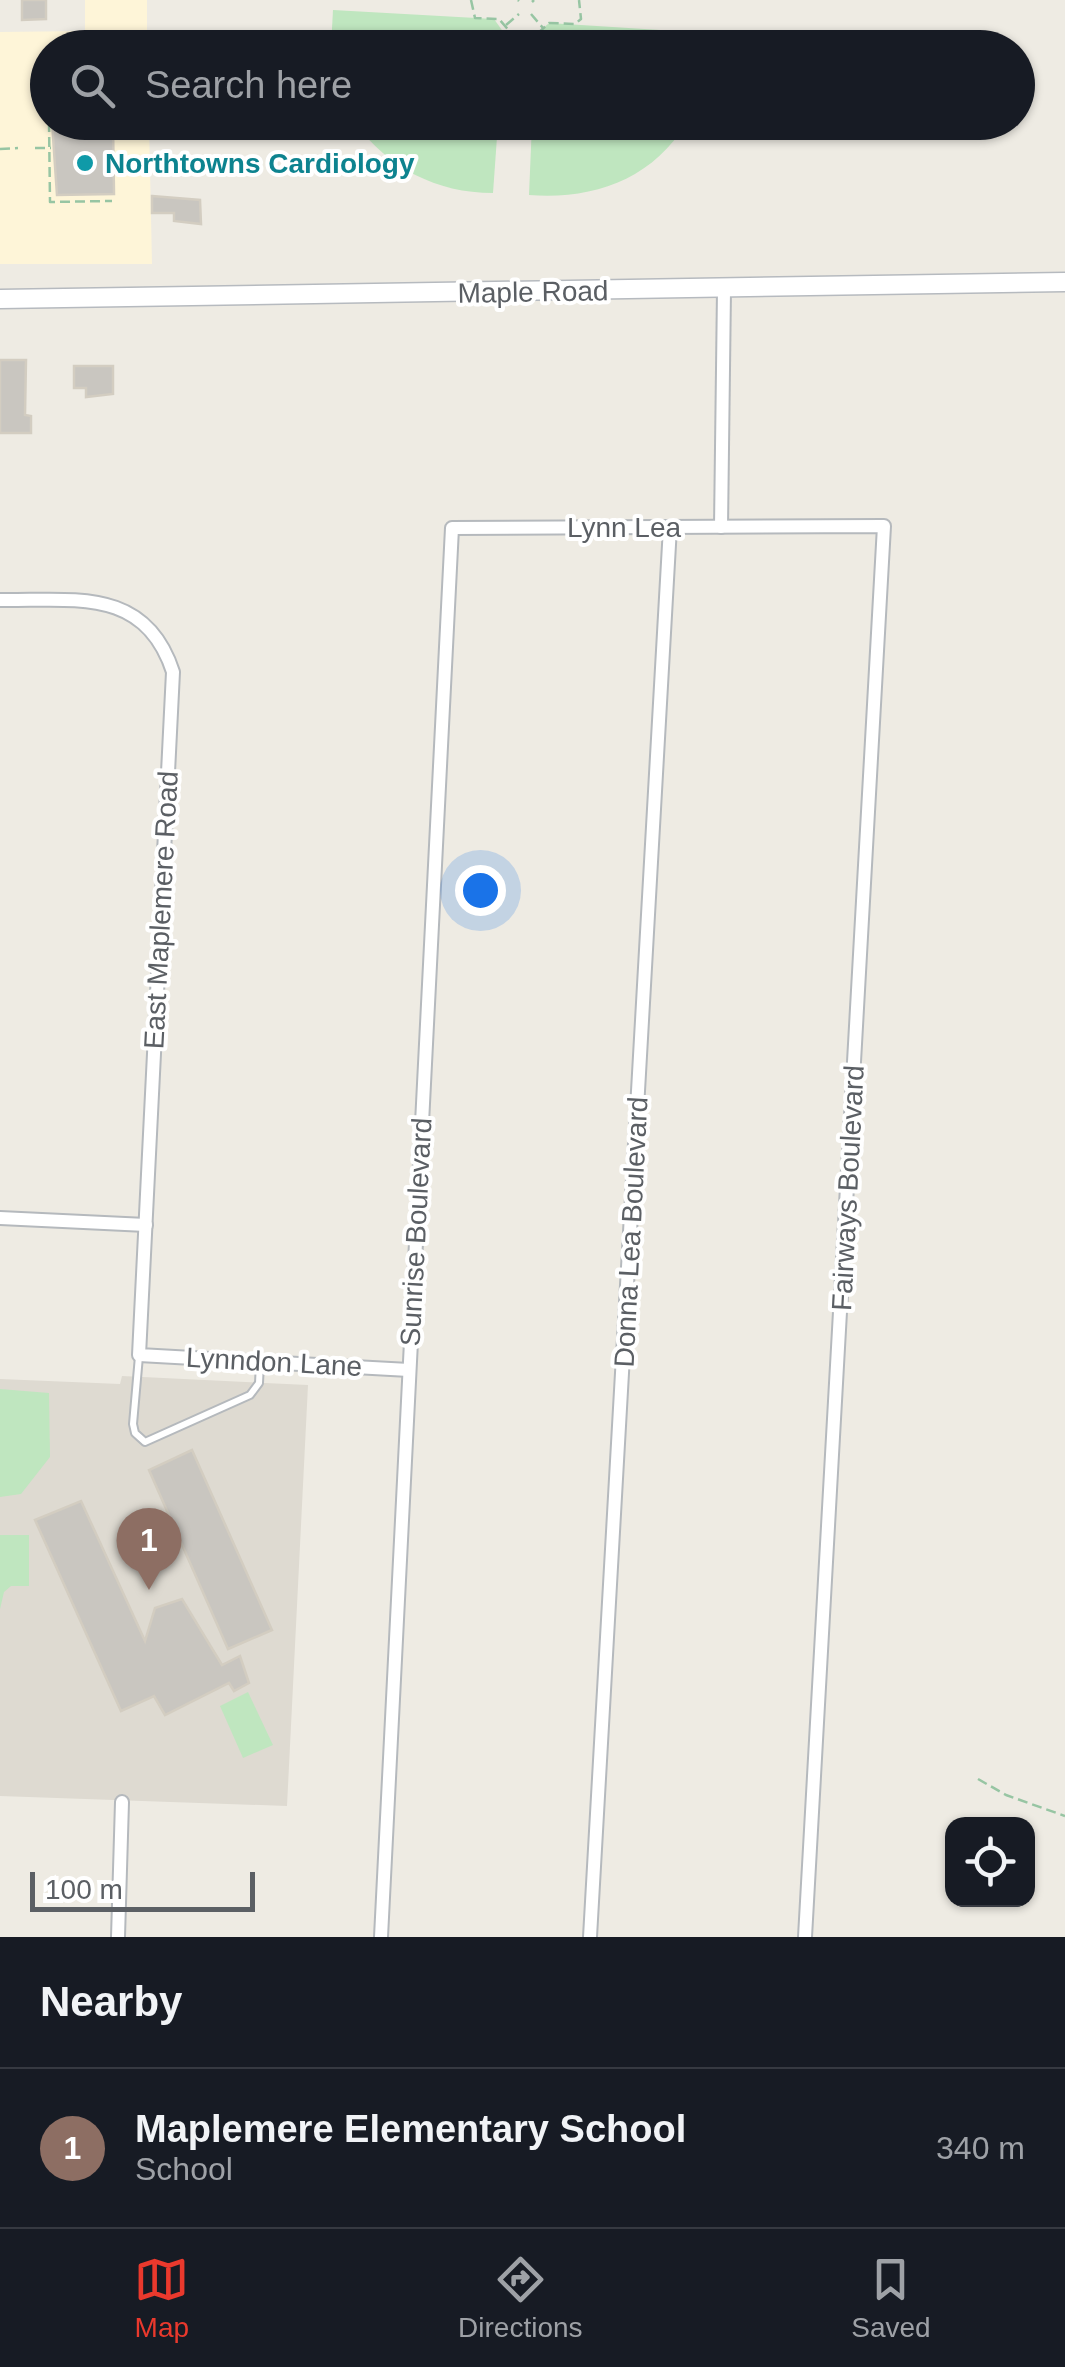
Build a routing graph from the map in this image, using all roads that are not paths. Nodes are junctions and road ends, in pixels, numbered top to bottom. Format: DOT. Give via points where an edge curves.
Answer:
graph roads {
  1 [pos="1065,282"];
  2 [pos="724,290"];
  3 [pos="0,299"];
  4 [pos="720,526"];
  5 [pos="796,526"];
  6 [pos="670,527"];
  7 [pos="452,528"];
  8 [pos="0,600"];
  9 [pos="0,1218"];
  10 [pos="146,1225"];
  11 [pos="139,1355"];
  12 [pos="260,1362"];
  13 [pos="409,1370"];
  14 [pos="122,1802"];
  15 [pos="118,1937"];
  16 [pos="380,1937"];
  17 [pos="590,1937"];
  18 [pos="805,1937"];
  1 -- 2 [label="main road, Maple Road"];
  2 -- 3 [label="main road, Maple Road"];
  2 -- 4 [label="street"];
  4 -- 5 [label="street, Lynn Lea"];
  4 -- 6 [label="street, Lynn Lea"];
  5 -- 18 [label="street, Fairways Boulevard" via="884,526"];
  6 -- 7 [label="street, Lynn Lea"];
  6 -- 17 [label="street, Donna Lea Boulevard"];
  7 -- 13 [label="street, Sunrise Boulevard"];
  8 -- 10 [label="street, East Maplemere Road" via="116,606 146,626 173,672"];
  9 -- 10 [label="street"];
  10 -- 11 [label="street, East Maplemere Road"];
  11 -- 12 [label="street, Lynndon Lane"];
  11 -- 12 [label="lane" via="134,1434 146,1442 250,1394 259,1383"];
  12 -- 13 [label="street, Lynndon Lane"];
  13 -- 16 [label="street, Sunrise Boulevard"];
  14 -- 15 [label="street"];
}
